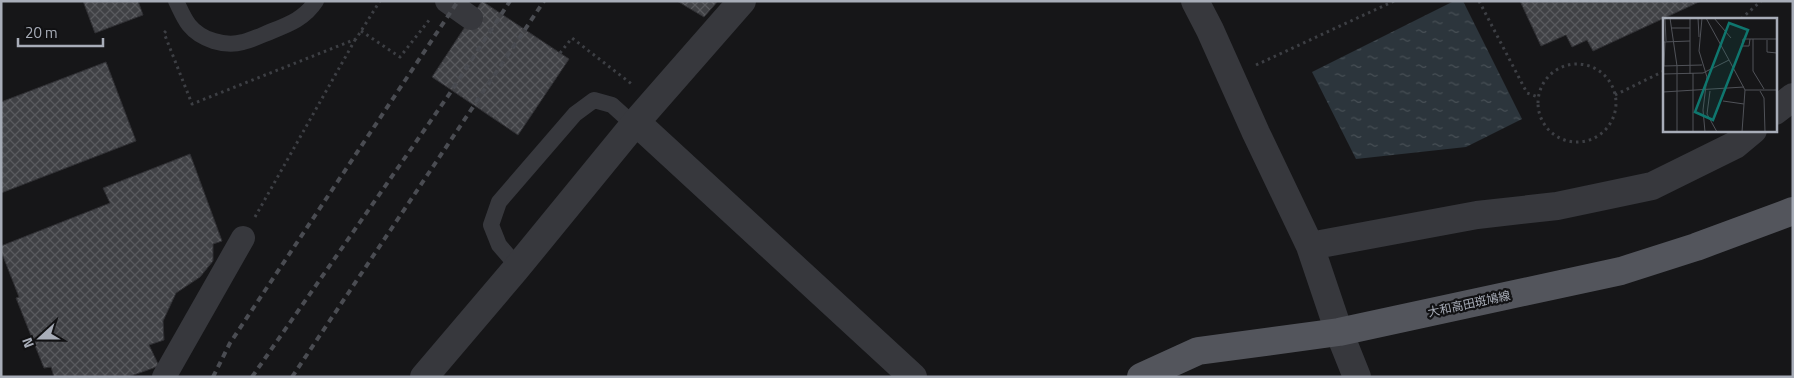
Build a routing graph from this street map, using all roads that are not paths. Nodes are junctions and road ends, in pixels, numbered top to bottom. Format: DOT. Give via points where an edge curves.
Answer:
graph roads {
  1 [pos="176,1"];
  2 [pos="316,1"];
  3 [pos="742,1"];
  4 [pos="1195,1"];
  5 [pos="440,8"];
  6 [pos="471,18"];
  7 [pos="1793,97"];
  8 [pos="1776,110"];
  9 [pos="635,123"];
  10 [pos="1752,131"];
  11 [pos="1793,210"];
  12 [pos="243,238"];
  13 [pos="1310,246"];
  14 [pos="518,267"];
  15 [pos="1339,332"];
  16 [pos="164,377"];
  17 [pos="424,377"];
  18 [pos="913,377"];
  19 [pos="1141,377"];
  20 [pos="1358,377"];
  1 -- 2 [label="lane" via="189,25 201,35 229,44 293,22 310,10"];
  3 -- 9 [label="street"];
  4 -- 13 [label="street"];
  5 -- 6 [label="street"];
  7 -- 8 [label="street"];
  9 -- 14 [label="street"];
  9 -- 14 [label="lane" via="612,105 594,100 575,114 499,202 491,226 499,245"];
  9 -- 18 [label="street"];
  10 -- 13 [label="street" via="1735,145 1652,186 1557,206 1478,215"];
  11 -- 15 [label="main road, 大和高田斑鳩線" via="1696,247 1621,270"];
  12 -- 16 [label="street"];
  13 -- 15 [label="street"];
  14 -- 17 [label="street"];
  15 -- 19 [label="main road, 大和高田斑鳩線" via="1198,351"];
  15 -- 20 [label="street"];
}
